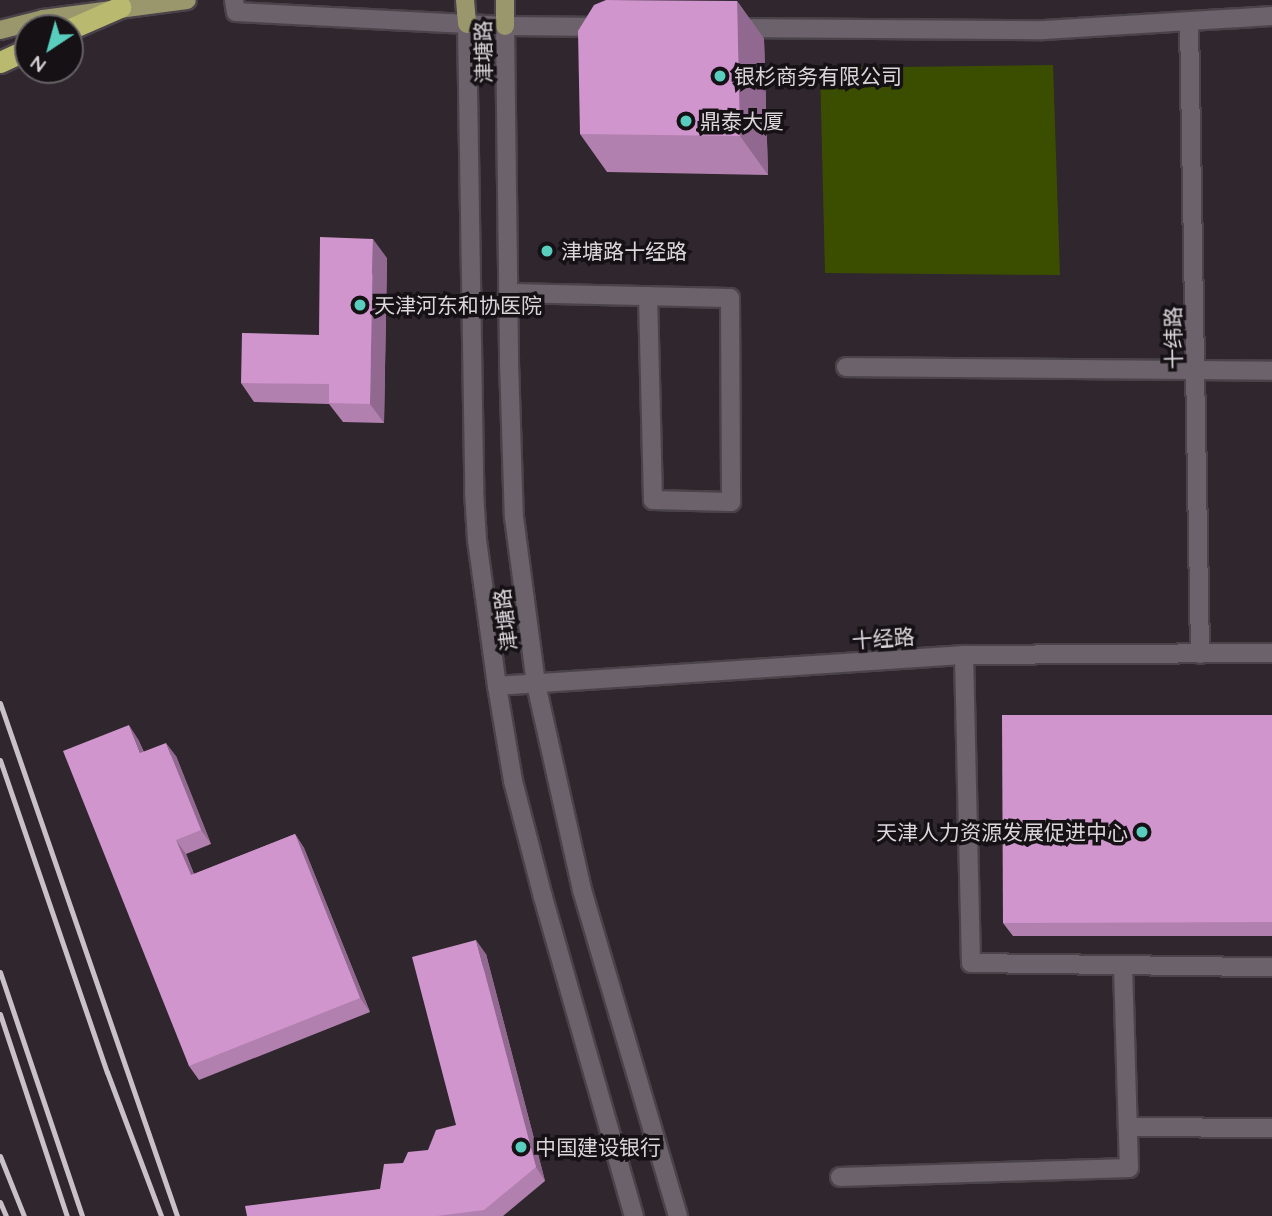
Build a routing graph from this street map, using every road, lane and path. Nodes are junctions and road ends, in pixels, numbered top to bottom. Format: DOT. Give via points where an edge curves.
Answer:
graph roads {
  1 [pos="187,0"];
  2 [pos="234,0"];
  3 [pos="466,0"];
  4 [pos="505,0"];
  5 [pos="120,7"];
  6 [pos="1272,16"];
  7 [pos="1189,22"];
  8 [pos="84,23"];
  9 [pos="467,24"];
  10 [pos="505,26"];
  11 [pos="616,27"];
  12 [pos="713,27"];
  13 [pos="0,30"];
  14 [pos="509,293"];
  15 [pos="648,296"];
  16 [pos="846,367"];
  17 [pos="1196,371"];
  18 [pos="1272,371"];
  19 [pos="1272,653"];
  20 [pos="1200,654"];
  21 [pos="964,655"];
  22 [pos="536,684"];
  23 [pos="497,686"];
  24 [pos="1123,965"];
  25 [pos="1272,967"];
  26 [pos="1128,1127"];
  27 [pos="1272,1128"];
  28 [pos="840,1177"];
  29 [pos="634,1216"];
  30 [pos="678,1216"];
  1 -- 5 [label="main road"];
  2 -- 9 [label="main road" via="236,12"];
  3 -- 9 [label="main road, 津塘路"];
  4 -- 10 [label="main road, 津塘路"];
  5 -- 8 [label="highway"];
  5 -- 13 [label="main road"];
  6 -- 7 [label="main road"];
  7 -- 12 [label="main road" via="1044,30"];
  7 -- 17 [label="main road, 十纬路"];
  9 -- 10 [label="main road"];
  9 -- 23 [label="main road, 津塘路" via="474,491"];
  10 -- 11 [label="main road"];
  10 -- 14 [label="main road, 津塘路"];
  14 -- 15 [label="main road"];
  14 -- 22 [label="main road, 津塘路" via="514,517"];
  15 -- 15 [label="main road" via="730,298 731,502 653,500"];
  16 -- 17 [label="main road"];
  17 -- 18 [label="main road"];
  17 -- 20 [label="main road, 十纬路"];
  19 -- 20 [label="main road, 十经路"];
  20 -- 21 [label="main road, 十经路"];
  21 -- 22 [label="main road, 十经路"];
  21 -- 24 [label="main road" via="971,963"];
  22 -- 23 [label="main road, 十经路"];
  22 -- 30 [label="main road, 津塘路" via="582,890"];
  23 -- 29 [label="main road, 津塘路" via="513,780 543,897"];
  24 -- 25 [label="main road"];
  24 -- 26 [label="main road"];
  26 -- 27 [label="main road"];
  26 -- 28 [label="main road" via="1129,1168"];
}
